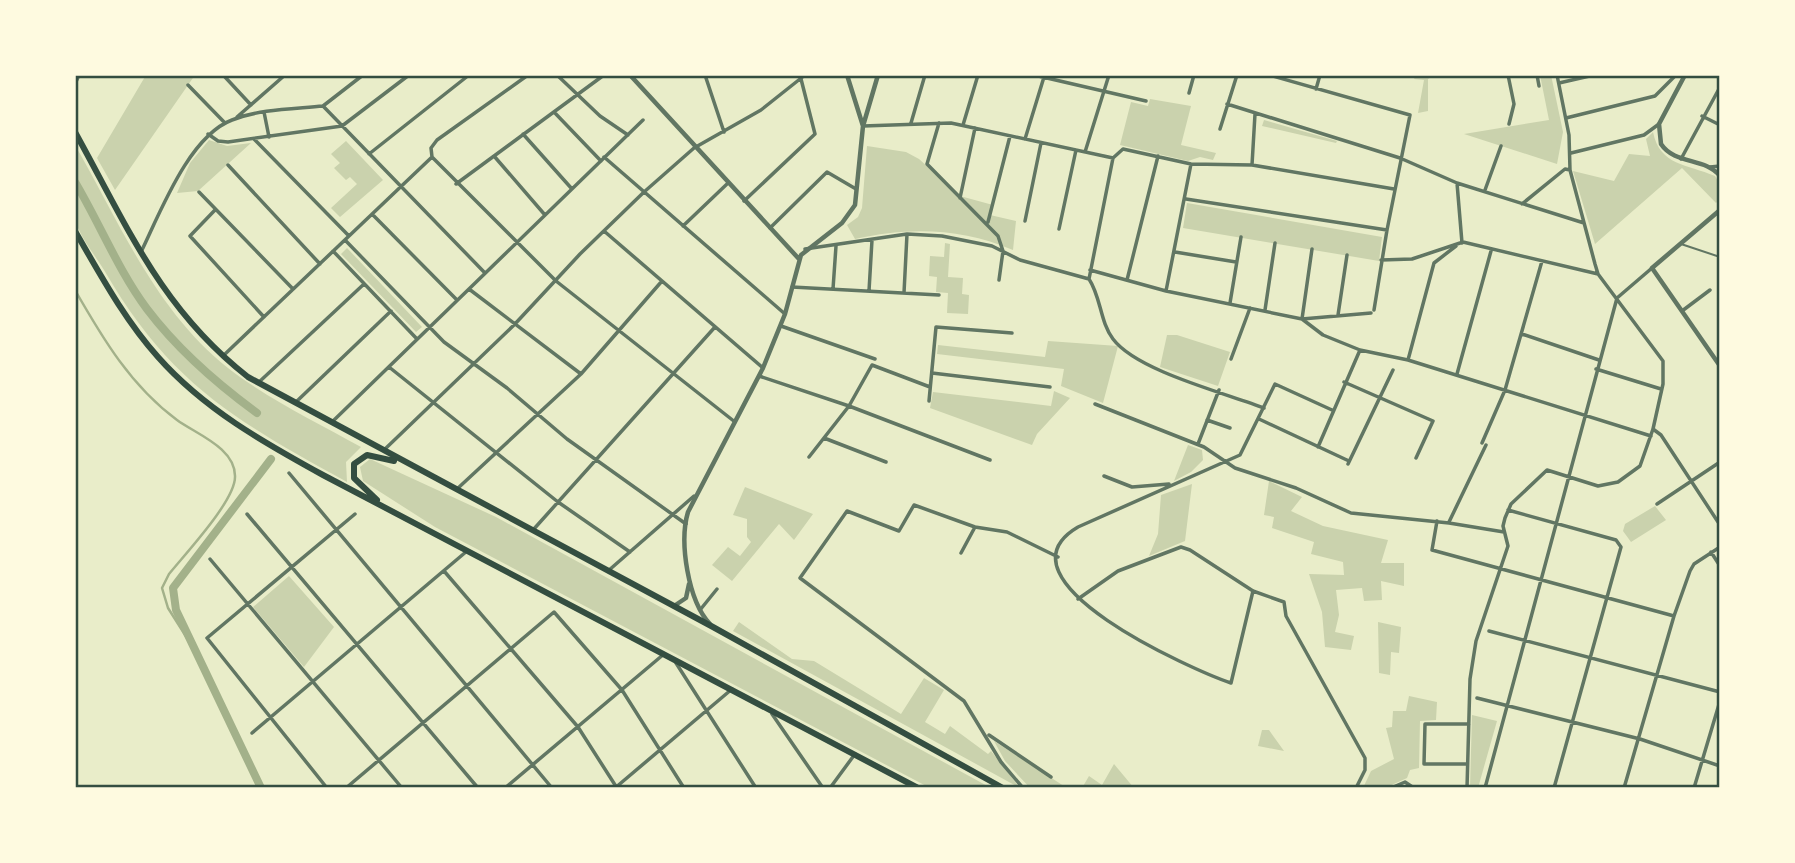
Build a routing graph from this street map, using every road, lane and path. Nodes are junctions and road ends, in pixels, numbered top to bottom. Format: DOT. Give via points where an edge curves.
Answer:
graph roads {
  1 [pos="79,75"];
  2 [pos="285,75"];
  3 [pos="363,75"];
  4 [pos="409,75"];
  5 [pos="469,75"];
  6 [pos="528,75"];
  7 [pos="557,75"];
  8 [pos="604,75"];
  9 [pos="630,75"];
  10 [pos="705,75"];
  11 [pos="847,75"];
  12 [pos="878,75"];
  13 [pos="925,75"];
  14 [pos="978,75"];
  15 [pos="1034,75"];
  16 [pos="1109,75"];
  17 [pos="1194,75"];
  18 [pos="1237,75"];
  19 [pos="1269,75"];
  20 [pos="1320,75"];
  21 [pos="1508,75"];
  22 [pos="1537,75"];
  23 [pos="1557,75"];
  24 [pos="1594,75"];
  25 [pos="1676,75"];
  26 [pos="1685,75"];
  27 [pos="802,76"];
  28 [pos="1045,76"];
  29 [pos="225,77"];
  30 [pos="75,83"];
  31 [pos="1558,83"];
  32 [pos="188,85"];
  33 [pos="1678,85"];
  34 [pos="1539,86"];
  35 [pos="1719,87"];
  36 [pos="1316,89"];
  37 [pos="1104,91"];
  38 [pos="1189,93"];
  39 [pos="575,95"];
  40 [pos="1146,101"];
  41 [pos="251,104"];
  42 [pos="1227,104"];
  43 [pos="323,106"];
  44 [pos="553,111"];
  45 [pos="264,112"];
  46 [pos="1255,114"];
  47 [pos="1702,117"];
  48 [pos="1566,118"];
  49 [pos="235,119"];
  50 [pos="642,120"];
  51 [pos="225,123"];
  52 [pos="911,123"];
  53 [pos="939,123"];
  54 [pos="1509,124"];
  55 [pos="1659,124"];
  56 [pos="963,125"];
  57 [pos="1720,125"];
  58 [pos="342,126"];
  59 [pos="863,126"];
  60 [pos="975,128"];
  61 [pos="1220,129"];
  62 [pos="75,132"];
  63 [pos="724,132"];
  64 [pos="208,134"];
  65 [pos="523,134"];
  66 [pos="628,135"];
  67 [pos="1010,136"];
  68 [pos="269,137"];
  69 [pos="254,139"];
  70 [pos="1025,139"];
  71 [pos="1041,143"];
  72 [pos="1501,146"];
  73 [pos="694,148"];
  74 [pos="1076,150"];
  75 [pos="1085,152"];
  76 [pos="1571,153"];
  77 [pos="369,154"];
  78 [pos="494,156"];
  79 [pos="1158,156"];
  80 [pos="432,158"];
  81 [pos="1113,158"];
  82 [pos="1400,158"];
  83 [pos="603,159"];
  84 [pos="1681,159"];
  85 [pos="1191,164"];
  86 [pos="228,165"];
  87 [pos="1252,165"];
  88 [pos="1720,166"];
  89 [pos="1710,167"];
  90 [pos="1570,170"];
  91 [pos="1720,176"];
  92 [pos="1457,183"];
  93 [pos="456,184"];
  94 [pos="727,184"];
  95 [pos="400,187"];
  96 [pos="572,189"];
  97 [pos="1394,189"];
  98 [pos="858,190"];
  99 [pos="1485,191"];
  100 [pos="199,192"];
  101 [pos="644,192"];
  102 [pos="960,198"];
  103 [pos="1186,199"];
  104 [pos="744,201"];
  105 [pos="1522,204"];
  106 [pos="215,210"];
  107 [pos="1720,210"];
  108 [pos="372,214"];
  109 [pos="545,215"];
  110 [pos="1025,222"];
  111 [pos="988,223"];
  112 [pos="1584,223"];
  113 [pos="683,226"];
  114 [pos="770,228"];
  115 [pos="1059,229"];
  116 [pos="1387,230"];
  117 [pos="75,231"];
  118 [pos="604,231"];
  119 [pos="907,234"];
  120 [pos="349,236"];
  121 [pos="1241,237"];
  122 [pos="345,240"];
  123 [pos="872,240"];
  124 [pos="1463,242"];
  125 [pos="516,243"];
  126 [pos="1275,243"];
  127 [pos="1680,243"];
  128 [pos="836,246"];
  129 [pos="805,249"];
  130 [pos="1312,249"];
  131 [pos="333,251"];
  132 [pos="1003,251"];
  133 [pos="1491,251"];
  134 [pos="140,253"];
  135 [pos="1175,253"];
  136 [pos="1347,255"];
  137 [pos="1720,257"];
  138 [pos="799,259"];
  139 [pos="1381,260"];
  140 [pos="1542,261"];
  141 [pos="1236,262"];
  142 [pos="320,264"];
  143 [pos="1652,268"];
  144 [pos="1090,270"];
  145 [pos="485,273"];
  146 [pos="1598,274"];
  147 [pos="1089,279"];
  148 [pos="999,280"];
  149 [pos="1127,280"];
  150 [pos="556,281"];
  151 [pos="662,281"];
  152 [pos="364,284"];
  153 [pos="792,287"];
  154 [pos="293,289"];
  155 [pos="469,289"];
  156 [pos="833,289"];
  157 [pos="1710,290"];
  158 [pos="869,291"];
  159 [pos="1166,291"];
  160 [pos="904,293"];
  161 [pos="939,295"];
  162 [pos="1617,298"];
  163 [pos="457,300"];
  164 [pos="1230,303"];
  165 [pos="1250,308"];
  166 [pos="1265,310"];
  167 [pos="391,311"];
  168 [pos="1682,311"];
  169 [pos="785,314"];
  170 [pos="1338,316"];
  171 [pos="264,317"];
  172 [pos="1302,319"];
  173 [pos="514,325"];
  174 [pos="781,326"];
  175 [pos="715,327"];
  176 [pos="429,328"];
  177 [pos="619,331"];
  178 [pos="1012,333"];
  179 [pos="1522,334"];
  180 [pos="418,339"];
  181 [pos="1360,350"];
  182 [pos="223,356"];
  183 [pos="875,359"];
  184 [pos="1231,359"];
  185 [pos="1408,360"];
  186 [pos="1599,360"];
  187 [pos="475,363"];
  188 [pos="1720,366"];
  189 [pos="389,367"];
  190 [pos="763,368"];
  191 [pos="1597,369"];
  192 [pos="1393,370"];
  193 [pos="673,373"];
  194 [pos="932,373"];
  195 [pos="581,374"];
  196 [pos="1457,375"];
  197 [pos="759,376"];
  198 [pos="258,383"];
  199 [pos="1345,383"];
  200 [pos="930,387"];
  201 [pos="1050,387"];
  202 [pos="1662,389"];
  203 [pos="1219,390"];
  204 [pos="1505,390"];
  205 [pos="1380,397"];
  206 [pos="434,401"];
  207 [pos="929,401"];
  208 [pos="295,404"];
  209 [pos="1095,404"];
  210 [pos="849,406"];
  211 [pos="1264,408"];
  212 [pos="1332,410"];
  213 [pos="538,414"];
  214 [pos="1586,418"];
  215 [pos="1258,419"];
  216 [pos="1207,420"];
  217 [pos="735,422"];
  218 [pos="331,423"];
  219 [pos="1230,428"];
  220 [pos="1653,429"];
  221 [pos="1651,436"];
  222 [pos="824,438"];
  223 [pos="1198,444"];
  224 [pos="1318,447"];
  225 [pos="383,451"];
  226 [pos="498,451"];
  227 [pos="809,457"];
  228 [pos="1416,458"];
  229 [pos="596,460"];
  230 [pos="990,460"];
  231 [pos="886,462"];
  232 [pos="1225,462"];
  233 [pos="1720,462"];
  234 [pos="403,463"];
  235 [pos="289,473"];
  236 [pos="1104,476"];
  237 [pos="1570,476"];
  238 [pos="1692,480"];
  239 [pos="1179,482"];
  240 [pos="456,490"];
  241 [pos="694,496"];
  242 [pos="558,502"];
  243 [pos="1657,504"];
  244 [pos="388,508"];
  245 [pos="1508,510"];
  246 [pos="247,514"];
  247 [pos="355,514"];
  248 [pos="672,515"];
  249 [pos="1557,521"];
  250 [pos="1437,522"];
  251 [pos="1449,523"];
  252 [pos="686,524"];
  253 [pos="1720,525"];
  254 [pos="975,527"];
  255 [pos="337,529"];
  256 [pos="533,530"];
  257 [pos="1504,532"];
  258 [pos="1720,547"];
  259 [pos="468,550"];
  260 [pos="630,552"];
  261 [pos="1711,552"];
  262 [pos="961,553"];
  263 [pos="1058,557"];
  264 [pos="210,559"];
  265 [pos="1720,566"];
  266 [pos="291,568"];
  267 [pos="1501,569"];
  268 [pos="444,570"];
  269 [pos="608,571"];
  270 [pos="690,580"];
  271 [pos="1540,581"];
  272 [pos="717,589"];
  273 [pos="1253,590"];
  274 [pos="1608,598"];
  275 [pos="1078,599"];
  276 [pos="246,604"];
  277 [pos="674,606"];
  278 [pos="401,607"];
  279 [pos="699,611"];
  280 [pos="1674,616"];
  281 [pos="713,627"];
  282 [pos="1489,631"];
  283 [pos="1523,640"];
  284 [pos="356,645"];
  285 [pos="510,649"];
  286 [pos="669,654"];
  287 [pos="1591,657"];
  288 [pos="1657,674"];
  289 [pos="313,682"];
  290 [pos="467,685"];
  291 [pos="734,688"];
  292 [pos="622,690"];
  293 [pos="1720,692"];
  294 [pos="1477,698"];
  295 [pos="1720,701"];
  296 [pos="767,706"];
  297 [pos="1505,706"];
  298 [pos="706,711"];
  299 [pos="269,719"];
  300 [pos="1573,722"];
  301 [pos="422,724"];
  302 [pos="1469,724"];
  303 [pos="578,727"];
  304 [pos="252,733"];
  305 [pos="987,734"];
  306 [pos="1640,739"];
  307 [pos="660,750"];
  308 [pos="855,754"];
  309 [pos="379,760"];
  310 [pos="1702,761"];
  311 [pos="533,764"];
  312 [pos="1467,764"];
  313 [pos="1720,766"];
  314 [pos="1051,777"];
  315 [pos="910,786"];
  316 [pos="1412,786"];
  317 [pos="616,787"];
  318 [pos="327,788"];
  319 [pos="346,788"];
  320 [pos="402,788"];
  321 [pos="478,788"];
  322 [pos="505,788"];
  323 [pos="552,788"];
  324 [pos="684,788"];
  325 [pos="756,788"];
  326 [pos="823,788"];
  327 [pos="830,788"];
  328 [pos="918,788"];
  329 [pos="1003,788"];
  330 [pos="1023,788"];
  331 [pos="1356,788"];
  332 [pos="1391,788"];
  333 [pos="1467,788"];
  334 [pos="1485,788"];
  335 [pos="1554,788"];
  336 [pos="1625,788"];
  337 [pos="1694,788"];
  1 -- 30 [label="street"];
  2 -- 41 [label="street"];
  3 -- 43 [label="street"];
  4 -- 58 [label="street"];
  5 -- 77 [label="street"];
  6 -- 80 [label="street" via="449,129 431,148"];
  7 -- 39 [label="street"];
  8 -- 39 [label="street"];
  9 -- 73 [label="street"];
  10 -- 63 [label="street"];
  11 -- 59 [label="street"];
  12 -- 59 [label="street"];
  13 -- 52 [label="street"];
  14 -- 56 [label="street"];
  15 -- 28 [label="street"];
  16 -- 37 [label="street"];
  17 -- 38 [label="street"];
  18 -- 42 [label="street"];
  19 -- 36 [label="street"];
  20 -- 36 [label="street"];
  21 -- 54 [label="street" via="1514,104"];
  22 -- 34 [label="street"];
  23 -- 31 [label="street"];
  24 -- 31 [label="street"];
  25 -- 33 [label="street"];
  25 -- 48 [label="street" via="1655,96"];
  26 -- 33 [label="street"];
  27 -- 63 [label="street" via="761,110"];
  27 -- 104 [label="street" via="815,134"];
  28 -- 37 [label="street"];
  28 -- 70 [label="street"];
  29 -- 41 [label="street"];
  31 -- 48 [label="street"];
  32 -- 51 [label="street"];
  33 -- 55 [label="street"];
  35 -- 47 [label="street"];
  36 -- 82 [label="street" via="1410,115"];
  37 -- 40 [label="street"];
  37 -- 75 [label="street"];
  39 -- 44 [label="street"];
  39 -- 66 [label="street"];
  41 -- 49 [label="street"];
  42 -- 46 [label="street"];
  42 -- 61 [label="street"];
  43 -- 45 [label="street"];
  43 -- 58 [label="street"];
  44 -- 65 [label="street"];
  44 -- 83 [label="street"];
  45 -- 49 [label="street"];
  45 -- 68 [label="street"];
  46 -- 82 [label="street"];
  46 -- 87 [label="street"];
  47 -- 57 [label="street"];
  47 -- 84 [label="street"];
  48 -- 76 [label="street"];
  49 -- 51 [label="street"];
  50 -- 66 [label="street"];
  51 -- 64 [label="street"];
  52 -- 53 [label="street"];
  52 -- 59 [label="street"];
  53 -- 56 [label="street"];
  53 -- 102 [label="street" via="927,164"];
  55 -- 76 [label="street" via="1644,135"];
  55 -- 84 [label="street" via="1661,144"];
  56 -- 60 [label="street"];
  58 -- 68 [label="street"];
  58 -- 77 [label="street"];
  59 -- 98 [label="street"];
  60 -- 67 [label="street"];
  60 -- 102 [label="street"];
  62 -- 134 [label="highway"];
  63 -- 73 [label="street"];
  64 -- 69 [label="street" via="223,143"];
  64 -- 134 [label="street" via="188,160"];
  65 -- 78 [label="street"];
  65 -- 96 [label="street"];
  66 -- 83 [label="street"];
  67 -- 70 [label="street"];
  67 -- 111 [label="street"];
  68 -- 69 [label="street"];
  69 -- 120 [label="street"];
  70 -- 71 [label="street"];
  71 -- 74 [label="street"];
  71 -- 110 [label="street"];
  72 -- 99 [label="street"];
  73 -- 94 [label="street"];
  73 -- 101 [label="street"];
  74 -- 75 [label="street"];
  74 -- 115 [label="street"];
  75 -- 81 [label="street"];
  76 -- 90 [label="street"];
  77 -- 95 [label="street"];
  78 -- 93 [label="street"];
  78 -- 109 [label="street"];
  79 -- 81 [label="street" via="1121,149"];
  79 -- 85 [label="street"];
  79 -- 149 [label="street"];
  80 -- 93 [label="street"];
  80 -- 95 [label="street"];
  81 -- 144 [label="street"];
  82 -- 92 [label="street"];
  82 -- 97 [label="street"];
  83 -- 96 [label="street"];
  83 -- 101 [label="street"];
  84 -- 89 [label="street"];
  85 -- 87 [label="street"];
  85 -- 103 [label="street"];
  86 -- 142 [label="street"];
  87 -- 97 [label="street"];
  88 -- 89 [label="street"];
  89 -- 91 [label="street"];
  90 -- 105 [label="street" via="1565,169"];
  90 -- 112 [label="street"];
  92 -- 99 [label="street"];
  92 -- 124 [label="street"];
  93 -- 125 [label="street"];
  94 -- 104 [label="street"];
  94 -- 113 [label="street"];
  95 -- 108 [label="street"];
  95 -- 145 [label="street"];
  96 -- 109 [label="street"];
  97 -- 116 [label="street"];
  98 -- 114 [label="street" via="827,172"];
  98 -- 129 [label="street" via="846,219"];
  99 -- 105 [label="street"];
  100 -- 106 [label="street"];
  101 -- 113 [label="street"];
  101 -- 118 [label="street"];
  102 -- 111 [label="street"];
  103 -- 116 [label="street"];
  103 -- 135 [label="street"];
  104 -- 114 [label="street"];
  105 -- 112 [label="street"];
  106 -- 154 [label="street"];
  106 -- 171 [label="street" via="190,234"];
  107 -- 127 [label="street"];
  108 -- 120 [label="street"];
  108 -- 163 [label="street"];
  109 -- 125 [label="street"];
  111 -- 132 [label="street" via="1002,241"];
  112 -- 146 [label="street"];
  113 -- 169 [label="street"];
  114 -- 138 [label="street"];
  116 -- 139 [label="street"];
  117 -- 244 [label="highway" via="132,324 196,394 272,447"];
  118 -- 150 [label="street"];
  118 -- 151 [label="street"];
  119 -- 123 [label="street"];
  119 -- 132 [label="street" via="954,238"];
  119 -- 160 [label="street"];
  120 -- 122 [label="street"];
  121 -- 141 [label="street"];
  122 -- 131 [label="street"];
  122 -- 176 [label="street"];
  123 -- 128 [label="street"];
  123 -- 158 [label="street"];
  124 -- 133 [label="street"];
  124 -- 139 [label="street" via="1412,259"];
  124 -- 185 [label="street" via="1434,263"];
  125 -- 145 [label="street"];
  125 -- 150 [label="street"];
  126 -- 166 [label="street"];
  127 -- 137 [label="lane"];
  127 -- 143 [label="street"];
  128 -- 129 [label="street"];
  128 -- 156 [label="street"];
  129 -- 138 [label="street"];
  130 -- 172 [label="street"];
  131 -- 142 [label="street"];
  131 -- 152 [label="street"];
  132 -- 147 [label="street"];
  132 -- 148 [label="street"];
  133 -- 140 [label="street"];
  133 -- 196 [label="street"];
  134 -- 182 [label="highway" via="173,303"];
  135 -- 141 [label="street"];
  135 -- 159 [label="street"];
  136 -- 170 [label="street"];
  138 -- 153 [label="street"];
  139 -- 170 [label="street" via="1372,311"];
  140 -- 146 [label="street"];
  140 -- 179 [label="street"];
  141 -- 164 [label="street"];
  142 -- 154 [label="street"];
  143 -- 162 [label="street"];
  143 -- 168 [label="street"];
  144 -- 147 [label="street"];
  144 -- 149 [label="street"];
  145 -- 155 [label="street"];
  146 -- 162 [label="street"];
  147 -- 203 [label="street" via="1112,338 1120,345 1149,366"];
  149 -- 159 [label="street"];
  150 -- 173 [label="street"];
  150 -- 177 [label="street"];
  151 -- 175 [label="street"];
  151 -- 177 [label="street"];
  152 -- 167 [label="street"];
  152 -- 198 [label="street"];
  153 -- 156 [label="street"];
  153 -- 169 [label="street"];
  154 -- 171 [label="street"];
  155 -- 163 [label="street"];
  155 -- 173 [label="street"];
  156 -- 158 [label="street"];
  157 -- 168 [label="street"];
  158 -- 160 [label="street"];
  159 -- 164 [label="street"];
  160 -- 161 [label="street"];
  162 -- 186 [label="street"];
  162 -- 202 [label="street" via="1663,360"];
  163 -- 176 [label="street"];
  164 -- 165 [label="street"];
  165 -- 166 [label="street"];
  165 -- 184 [label="street"];
  166 -- 172 [label="street"];
  167 -- 180 [label="street"];
  167 -- 208 [label="street"];
  168 -- 188 [label="street"];
  169 -- 174 [label="street"];
  170 -- 172 [label="street"];
  171 -- 182 [label="street"];
  172 -- 181 [label="street" via="1323,335"];
  173 -- 187 [label="street"];
  173 -- 195 [label="street"];
  174 -- 183 [label="street"];
  174 -- 190 [label="street"];
  175 -- 190 [label="street"];
  175 -- 193 [label="street"];
  176 -- 180 [label="street"];
  176 -- 187 [label="street"];
  177 -- 193 [label="street"];
  177 -- 195 [label="street"];
  178 -- 194 [label="street" via="936,327"];
  179 -- 186 [label="street"];
  179 -- 204 [label="street"];
  180 -- 189 [label="street"];
  181 -- 185 [label="street"];
  181 -- 199 [label="street"];
  182 -- 198 [label="highway"];
  185 -- 196 [label="street"];
  186 -- 191 [label="street"];
  187 -- 206 [label="street"];
  187 -- 213 [label="street"];
  189 -- 206 [label="street"];
  189 -- 218 [label="street"];
  190 -- 197 [label="street"];
  191 -- 202 [label="street"];
  191 -- 214 [label="street"];
  192 -- 205 [label="street"];
  193 -- 217 [label="street"];
  193 -- 229 [label="street"];
  194 -- 200 [label="street"];
  194 -- 201 [label="street"];
  195 -- 213 [label="street"];
  196 -- 204 [label="street"];
  197 -- 210 [label="street"];
  197 -- 217 [label="street"];
  198 -- 208 [label="highway"];
  199 -- 205 [label="street"];
  199 -- 212 [label="street"];
  200 -- 207 [label="street"];
  200 -- 210 [label="street" via="872,365"];
  202 -- 220 [label="street"];
  203 -- 211 [label="street"];
  203 -- 216 [label="street"];
  204 -- 214 [label="street"];
  204 -- 251 [label="street"];
  205 -- 224 [label="street" via="1349,463"];
  205 -- 228 [label="street" via="1433,421"];
  206 -- 225 [label="street"];
  206 -- 226 [label="street"];
  208 -- 218 [label="highway"];
  209 -- 223 [label="street"];
  210 -- 222 [label="street"];
  210 -- 230 [label="street"];
  211 -- 212 [label="street" via="1275,384"];
  211 -- 215 [label="street"];
  212 -- 224 [label="street"];
  213 -- 226 [label="street"];
  213 -- 229 [label="street"];
  214 -- 221 [label="street"];
  214 -- 237 [label="street"];
  215 -- 224 [label="street"];
  215 -- 232 [label="street" via="1243,451"];
  216 -- 219 [label="street"];
  216 -- 223 [label="street"];
  217 -- 241 [label="street"];
  218 -- 225 [label="highway"];
  220 -- 221 [label="street"];
  220 -- 238 [label="street"];
  221 -- 237 [label="street" via="1644,459 1631,475 1598,486"];
  222 -- 227 [label="street"];
  222 -- 231 [label="street"];
  223 -- 232 [label="street"];
  225 -- 234 [label="highway"];
  226 -- 240 [label="street"];
  226 -- 242 [label="street"];
  229 -- 242 [label="street"];
  229 -- 248 [label="street"];
  232 -- 239 [label="street"];
  232 -- 250 [label="street" via="1351,513"];
  233 -- 238 [label="street"];
  234 -- 240 [label="highway"];
  234 -- 244 [label="highway" via="367,455 352,469 357,482"];
  235 -- 255 [label="street"];
  236 -- 239 [label="street" via="1141,488"];
  237 -- 245 [label="street" via="1547,470"];
  237 -- 249 [label="street"];
  238 -- 243 [label="street"];
  238 -- 253 [label="street"];
  239 -- 263 [label="street" via="1073,530 1062,542"];
  240 -- 256 [label="highway"];
  241 -- 248 [label="street"];
  241 -- 252 [label="street"];
  242 -- 256 [label="street"];
  242 -- 260 [label="street"];
  244 -- 259 [label="highway"];
  245 -- 249 [label="street"];
  245 -- 257 [label="street"];
  246 -- 266 [label="street"];
  247 -- 255 [label="street"];
  248 -- 252 [label="street"];
  248 -- 260 [label="street"];
  249 -- 271 [label="street"];
  249 -- 274 [label="street" via="1620,544"];
  250 -- 251 [label="street"];
  250 -- 267 [label="street" via="1432,550"];
  251 -- 257 [label="street"];
  252 -- 270 [label="street"];
  254 -- 262 [label="street"];
  254 -- 263 [label="street" via="1007,533"];
  254 -- 305 [label="street" via="914,505 899,531 847,510 800,578 951,689"];
  255 -- 266 [label="street"];
  255 -- 278 [label="street"];
  256 -- 269 [label="highway"];
  257 -- 267 [label="street" via="1509,541"];
  258 -- 261 [label="street"];
  259 -- 268 [label="street"];
  259 -- 286 [label="highway"];
  260 -- 269 [label="street"];
  261 -- 265 [label="street"];
  261 -- 280 [label="street" via="1692,568"];
  263 -- 275 [label="street" via="1064,580"];
  264 -- 276 [label="street"];
  266 -- 276 [label="street"];
  266 -- 284 [label="street"];
  267 -- 271 [label="street"];
  267 -- 302 [label="street" via="1476,641"];
  268 -- 278 [label="street"];
  268 -- 285 [label="street"];
  269 -- 277 [label="highway"];
  270 -- 277 [label="street" via="685,598"];
  270 -- 279 [label="street"];
  271 -- 274 [label="street"];
  271 -- 283 [label="street"];
  272 -- 279 [label="street"];
  273 -- 275 [label="street" via="1184,547 1118,571"];
  273 -- 275 [label="street" via="1231,683 1142,643"];
  273 -- 331 [label="street" via="1284,602 1286,616 1364,754 1366,768"];
  274 -- 280 [label="street"];
  274 -- 287 [label="street"];
  276 -- 289 [label="street"];
  276 -- 299 [label="street" via="207,638"];
  277 -- 281 [label="highway"];
  278 -- 284 [label="street"];
  278 -- 290 [label="street"];
  279 -- 281 [label="street"];
  280 -- 288 [label="street"];
  281 -- 329 [label="highway"];
  282 -- 283 [label="street"];
  283 -- 287 [label="street"];
  283 -- 297 [label="street"];
  284 -- 289 [label="street"];
  284 -- 301 [label="street"];
  285 -- 290 [label="street"];
  285 -- 292 [label="street" via="554,612"];
  285 -- 303 [label="street"];
  286 -- 291 [label="highway"];
  286 -- 292 [label="street"];
  286 -- 298 [label="street"];
  287 -- 288 [label="street"];
  287 -- 300 [label="street"];
  288 -- 293 [label="street"];
  288 -- 306 [label="street"];
  289 -- 299 [label="street"];
  289 -- 309 [label="street"];
  290 -- 301 [label="street"];
  290 -- 311 [label="street"];
  291 -- 296 [label="highway"];
  291 -- 298 [label="street"];
  292 -- 303 [label="street"];
  292 -- 307 [label="street"];
  294 -- 297 [label="street"];
  295 -- 310 [label="street"];
  296 -- 308 [label="highway"];
  296 -- 326 [label="street"];
  297 -- 300 [label="street"];
  297 -- 334 [label="street"];
  298 -- 307 [label="street"];
  298 -- 325 [label="street"];
  299 -- 304 [label="street"];
  299 -- 318 [label="street"];
  300 -- 306 [label="street"];
  300 -- 335 [label="street"];
  301 -- 309 [label="street"];
  301 -- 321 [label="street"];
  302 -- 312 [label="street"];
  302 -- 312 [label="street" via="1425,724 1424,764"];
  303 -- 311 [label="street"];
  303 -- 317 [label="street"];
  305 -- 314 [label="street"];
  305 -- 330 [label="street" via="1001,762"];
  306 -- 310 [label="street"];
  306 -- 336 [label="street"];
  307 -- 317 [label="street"];
  307 -- 324 [label="street"];
  308 -- 315 [label="highway"];
  308 -- 327 [label="street"];
  309 -- 319 [label="street"];
  309 -- 320 [label="street"];
  310 -- 313 [label="street"];
  310 -- 337 [label="street"];
  311 -- 322 [label="street"];
  311 -- 323 [label="street"];
  312 -- 333 [label="street"];
  315 -- 328 [label="highway"];
  316 -- 332 [label="street" via="1405,782"];
}
